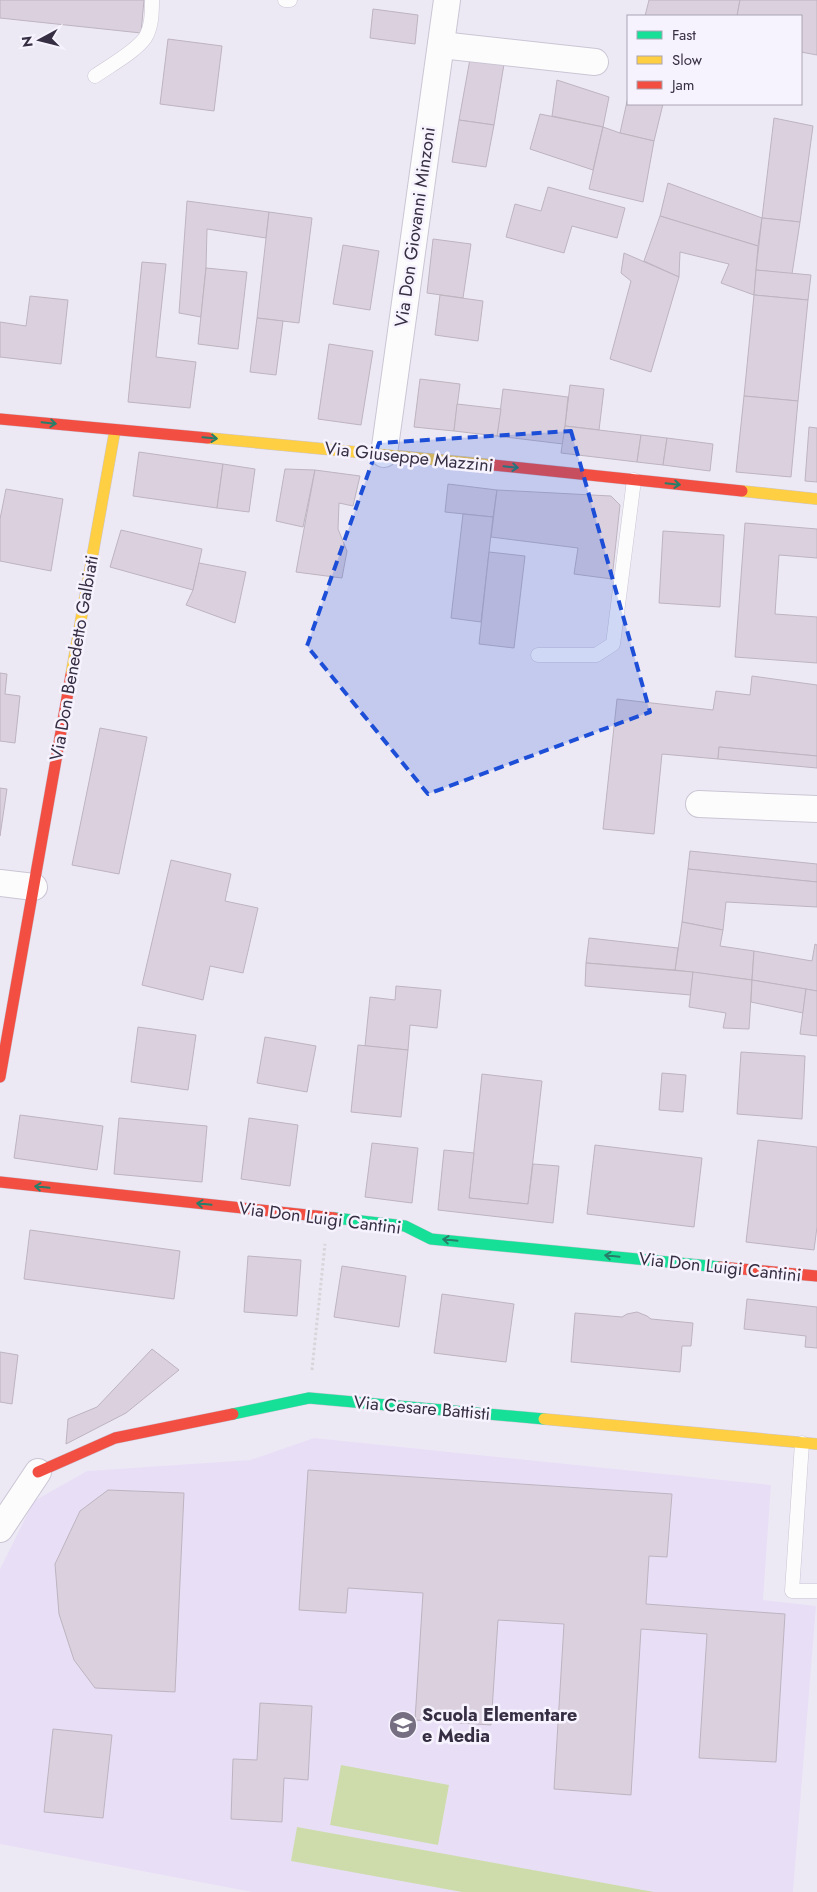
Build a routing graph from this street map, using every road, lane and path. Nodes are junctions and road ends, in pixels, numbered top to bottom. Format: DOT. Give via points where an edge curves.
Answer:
graph roads {
  1 [pos="152,0"];
  2 [pos="285,0"];
  3 [pos="290,0"];
  4 [pos="447,0"];
  5 [pos="440,45"];
  6 [pos="596,62"];
  7 [pos="95,76"];
  8 [pos="0,419"];
  9 [pos="115,430"];
  10 [pos="384,454"];
  11 [pos="634,480"];
  12 [pos="817,499"];
  13 [pos="538,655"];
  14 [pos="699,804"];
  15 [pos="817,809"];
  16 [pos="0,883"];
  17 [pos="34,887"];
  18 [pos="0,1077"];
  19 [pos="0,1182"];
  20 [pos="328,1217"];
  21 [pos="817,1276"];
  22 [pos="309,1398"];
  23 [pos="802,1443"];
  24 [pos="817,1444"];
  25 [pos="38,1472"];
  26 [pos="0,1528"];
  27 [pos="817,1591"];
  1 -- 7 [label="lane" via="151,21 145,38"];
  2 -- 3 [label="lane"];
  4 -- 5 [label="street, Via Don Giovanni Minzoni"];
  5 -- 6 [label="street"];
  5 -- 10 [label="street, Via Don Giovanni Minzoni"];
  8 -- 9 [label="street, Via Giuseppe Mazzini, one-way"];
  9 -- 10 [label="street, Via Giuseppe Mazzini, one-way"];
  9 -- 17 [label="street, Via Don Benedetto Galbiati"];
  10 -- 11 [label="street, Via Giuseppe Mazzini, one-way"];
  11 -- 12 [label="street, Via Giuseppe Mazzini, one-way"];
  11 -- 13 [label="lane" via="613,644 596,655"];
  14 -- 15 [label="street"];
  16 -- 17 [label="street"];
  17 -- 18 [label="street, Via Don Benedetto Galbiati"];
  20 -- 19 [label="street, Via Don Luigi Cantini, one-way"];
  21 -- 20 [label="street, Via Don Luigi Cantini, one-way" via="431,1238 405,1226"];
  20 -- 22 [label="path"];
  22 -- 23 [label="street, Via Cesare Battisti"];
  22 -- 25 [label="street, Via Cesare Battisti" via="115,1438"];
  23 -- 24 [label="street, Via Cesare Battisti"];
  23 -- 27 [label="lane" via="792,1591"];
  25 -- 26 [label="street"];
}
